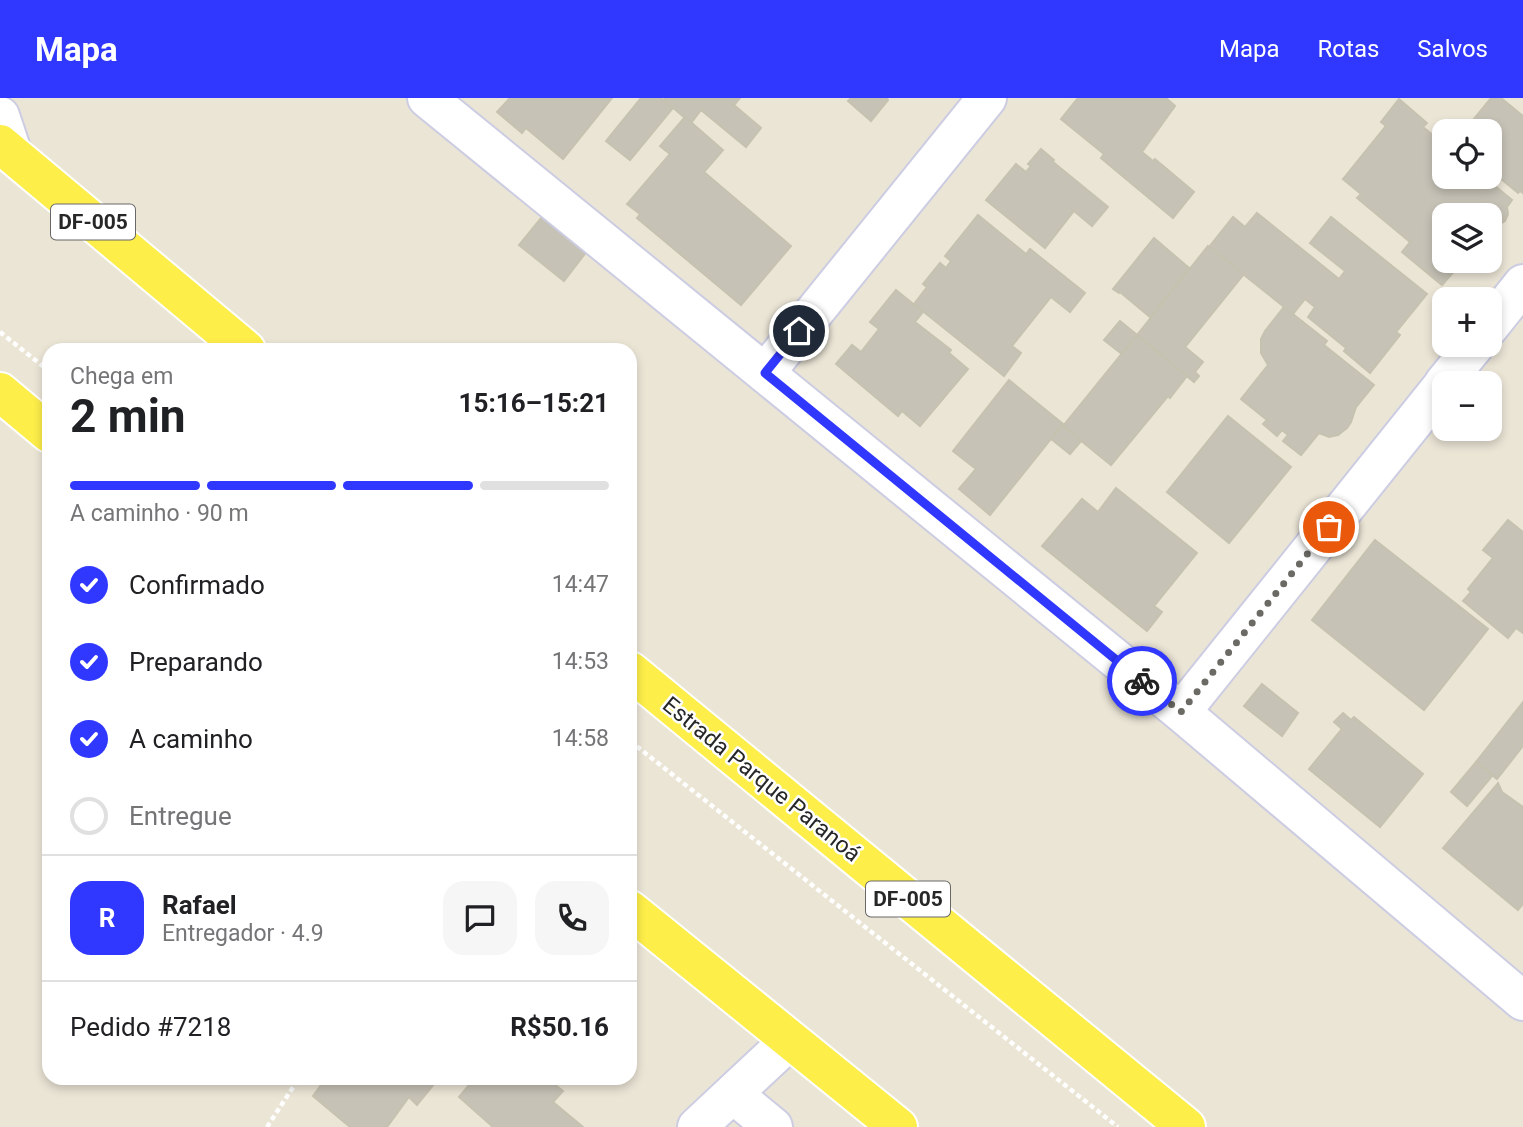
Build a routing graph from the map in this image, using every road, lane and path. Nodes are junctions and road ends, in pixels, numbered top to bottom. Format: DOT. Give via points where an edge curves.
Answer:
graph roads {
  1 [pos="427,98"];
  2 [pos="987,98"];
  3 [pos="0,116"];
  4 [pos="7,149"];
  5 [pos="1523,284"];
  6 [pos="1502,311"];
  7 [pos="0,332"];
  8 [pos="238,343"];
  9 [pos="1465,357"];
  10 [pos="42,365"];
  11 [pos="1454,371"];
  12 [pos="765,373"];
  13 [pos="0,392"];
  14 [pos="1432,398"];
  15 [pos="42,427"];
  16 [pos="637,677"];
  17 [pos="1181,712"];
  18 [pos="637,747"];
  19 [pos="637,916"];
  20 [pos="1523,1001"];
  21 [pos="790,1040"];
  22 [pos="294,1085"];
  23 [pos="733,1094"];
  24 [pos="267,1127"];
  25 [pos="697,1127"];
  26 [pos="773,1127"];
  27 [pos="898,1127"];
  28 [pos="1118,1127"];
  29 [pos="1186,1127"];
  1 -- 12 [label="street"];
  2 -- 12 [label="street"];
  3 -- 4 [label="street"];
  4 -- 8 [label="main road, DF-005"];
  5 -- 6 [label="street"];
  7 -- 10 [label="path"];
  9 -- 11 [label="street"];
  12 -- 17 [label="street"];
  13 -- 15 [label="main road"];
  14 -- 17 [label="street"];
  16 -- 29 [label="main road, Estrada Parque Paranoá / DF-005"];
  17 -- 20 [label="street"];
  18 -- 28 [label="path"];
  19 -- 21 [label="main road"];
  21 -- 23 [label="street"];
  21 -- 27 [label="main road"];
  22 -- 24 [label="path"];
  23 -- 25 [label="street"];
  23 -- 26 [label="street"];
}
